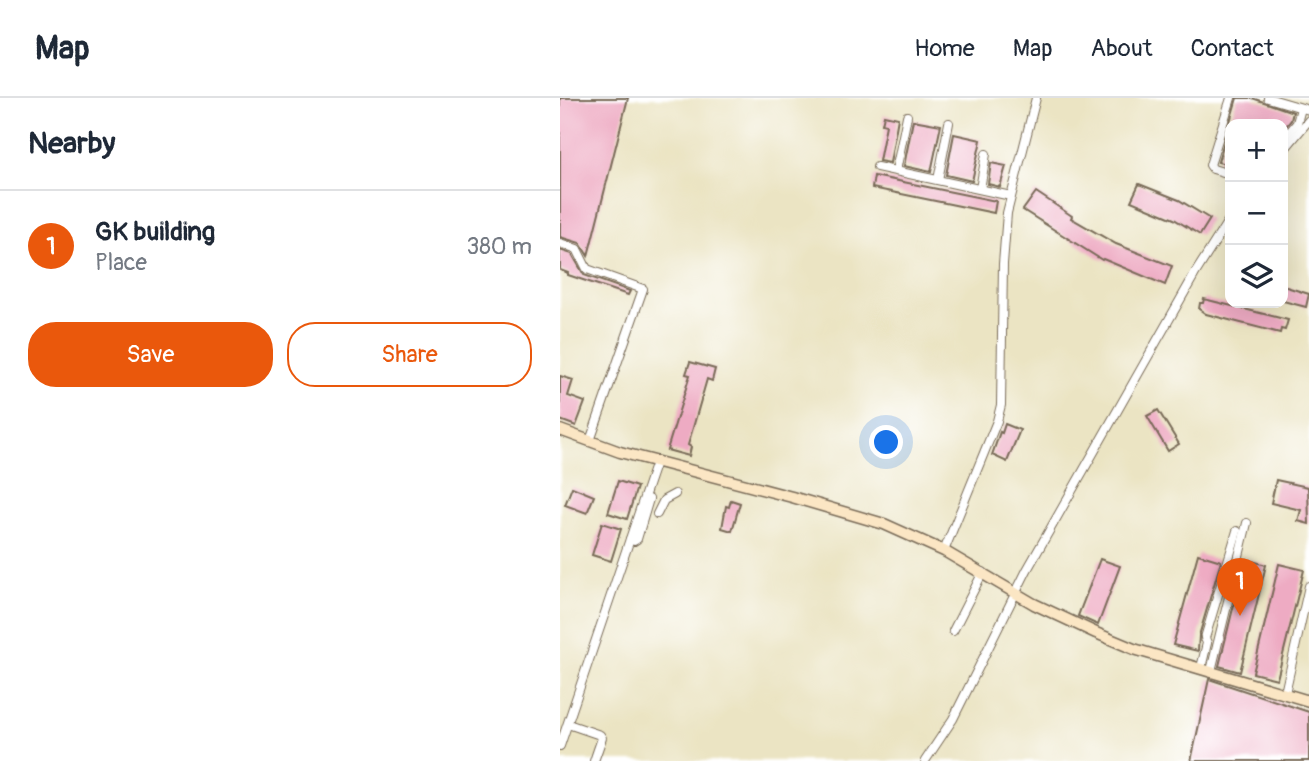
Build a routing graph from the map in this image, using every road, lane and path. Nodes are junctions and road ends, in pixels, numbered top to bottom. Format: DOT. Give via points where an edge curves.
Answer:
graph roads {
  1 [pos="1036,98"];
  2 [pos="1231,98"];
  3 [pos="1268,98"];
  4 [pos="1305,109"];
  5 [pos="907,116"];
  6 [pos="1309,120"];
  7 [pos="949,123"];
  8 [pos="1288,133"];
  9 [pos="1288,145"];
  10 [pos="986,155"];
  11 [pos="877,167"];
  12 [pos="897,171"];
  13 [pos="1225,173"];
  14 [pos="938,180"];
  15 [pos="979,189"];
  16 [pos="1011,196"];
  17 [pos="1225,226"];
  18 [pos="560,243"];
  19 [pos="560,429"];
  20 [pos="590,441"];
  21 [pos="658,463"];
  22 [pos="675,494"];
  23 [pos="643,510"];
  24 [pos="657,514"];
  25 [pos="1247,523"];
  26 [pos="654,524"];
  27 [pos="1237,530"];
  28 [pos="944,551"];
  29 [pos="983,572"];
  30 [pos="1309,586"];
  31 [pos="1015,592"];
  32 [pos="953,631"];
  33 [pos="1206,670"];
  34 [pos="1285,693"];
  35 [pos="1309,701"];
  36 [pos="568,724"];
  37 [pos="560,747"];
  38 [pos="594,761"];
  39 [pos="925,761"];
  1 -- 16 [label="street"];
  2 -- 13 [label="street" via="1209,165"];
  3 -- 4 [label="street"];
  4 -- 8 [label="street"];
  5 -- 12 [label="street"];
  6 -- 9 [label="street"];
  7 -- 14 [label="street"];
  10 -- 15 [label="street"];
  11 -- 12 [label="street"];
  12 -- 14 [label="street"];
  14 -- 15 [label="street"];
  15 -- 16 [label="street"];
  16 -- 28 [label="street" via="1003,264 1001,405"];
  17 -- 31 [label="street"];
  18 -- 20 [label="street" via="577,248 587,269 643,289"];
  19 -- 20 [label="main road"];
  20 -- 21 [label="main road"];
  21 -- 23 [label="street"];
  21 -- 28 [label="main road" via="884,524"];
  22 -- 24 [label="street" via="660,503"];
  23 -- 24 [label="street"];
  23 -- 36 [label="street" via="637,539 630,539"];
  24 -- 26 [label="street"];
  25 -- 33 [label="street"];
  27 -- 33 [label="street" via="1205,638"];
  28 -- 29 [label="main road"];
  29 -- 31 [label="main road"];
  29 -- 32 [label="street"];
  30 -- 34 [label="street"];
  31 -- 33 [label="main road" via="1063,619 1134,649"];
  31 -- 39 [label="street" via="957,712"];
  33 -- 34 [label="main road"];
  34 -- 35 [label="main road"];
  36 -- 37 [label="street"];
  36 -- 38 [label="street" via="600,735"];
}
